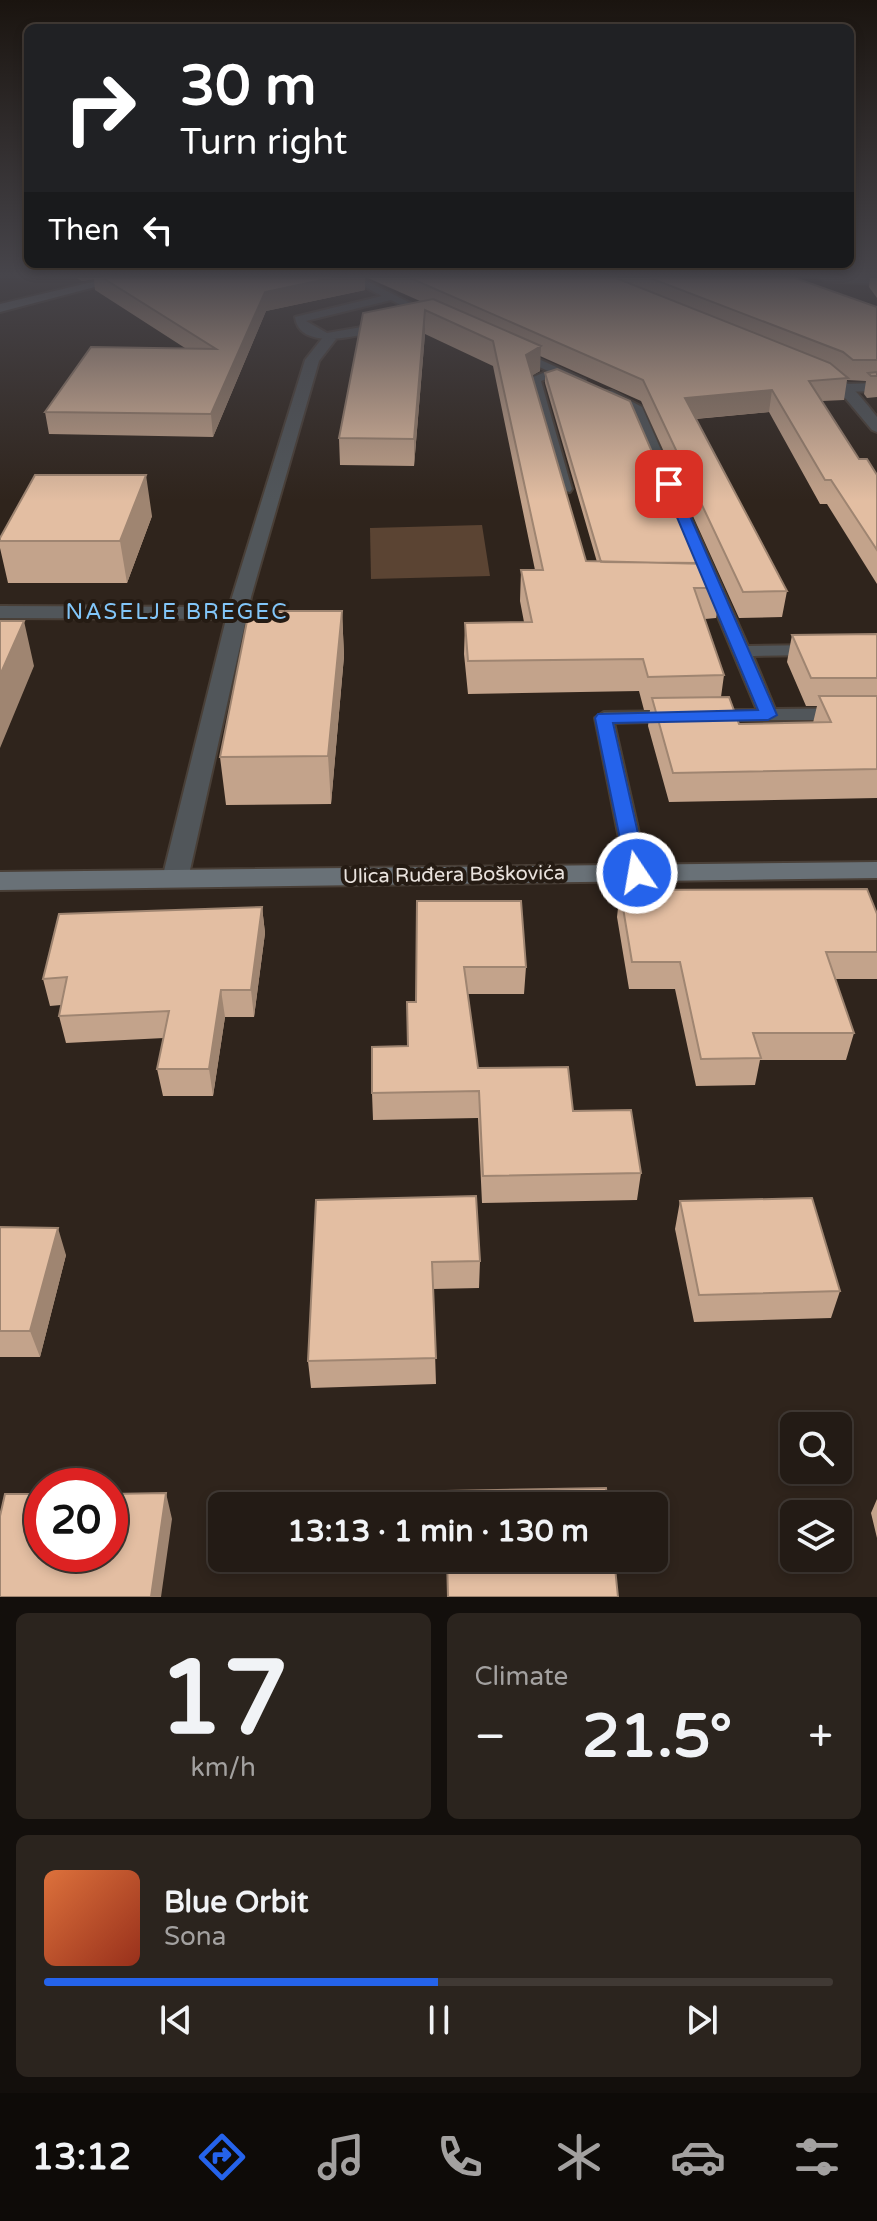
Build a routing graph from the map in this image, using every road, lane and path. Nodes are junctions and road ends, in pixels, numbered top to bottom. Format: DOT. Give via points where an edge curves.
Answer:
graph roads {
  1 [pos="316,353"];
  2 [pos="516,353"];
  3 [pos="804,365"];
  4 [pos="560,371"];
  5 [pos="877,387"];
  6 [pos="843,388"];
  7 [pos="877,427"];
  8 [pos="568,499"];
  9 [pos="0,612"];
  10 [pos="237,613"];
  11 [pos="832,649"];
  12 [pos="742,651"];
  13 [pos="877,714"];
  14 [pos="768,715"];
  15 [pos="877,870"];
  16 [pos="637,873"];
  17 [pos="175,879"];
  18 [pos="0,881"];
  1 -- 10 [label="street"];
  2 -- 4 [label="lane"];
  3 -- 6 [label="street"];
  4 -- 8 [label="lane" via="534,379"];
  4 -- 12 [label="lane" via="636,407 706,586"];
  5 -- 6 [label="lane"];
  6 -- 7 [label="street"];
  9 -- 10 [label="street"];
  10 -- 17 [label="street"];
  11 -- 12 [label="lane"];
  12 -- 14 [label="lane"];
  13 -- 14 [label="lane"];
  14 -- 16 [label="lane" via="604,718"];
  15 -- 16 [label="street, Ulica Ruđera Boškovića"];
  16 -- 17 [label="street, Ulica Ruđera Boškovića"];
  17 -- 18 [label="street, Ulica Ruđera Boškovića"];
}
